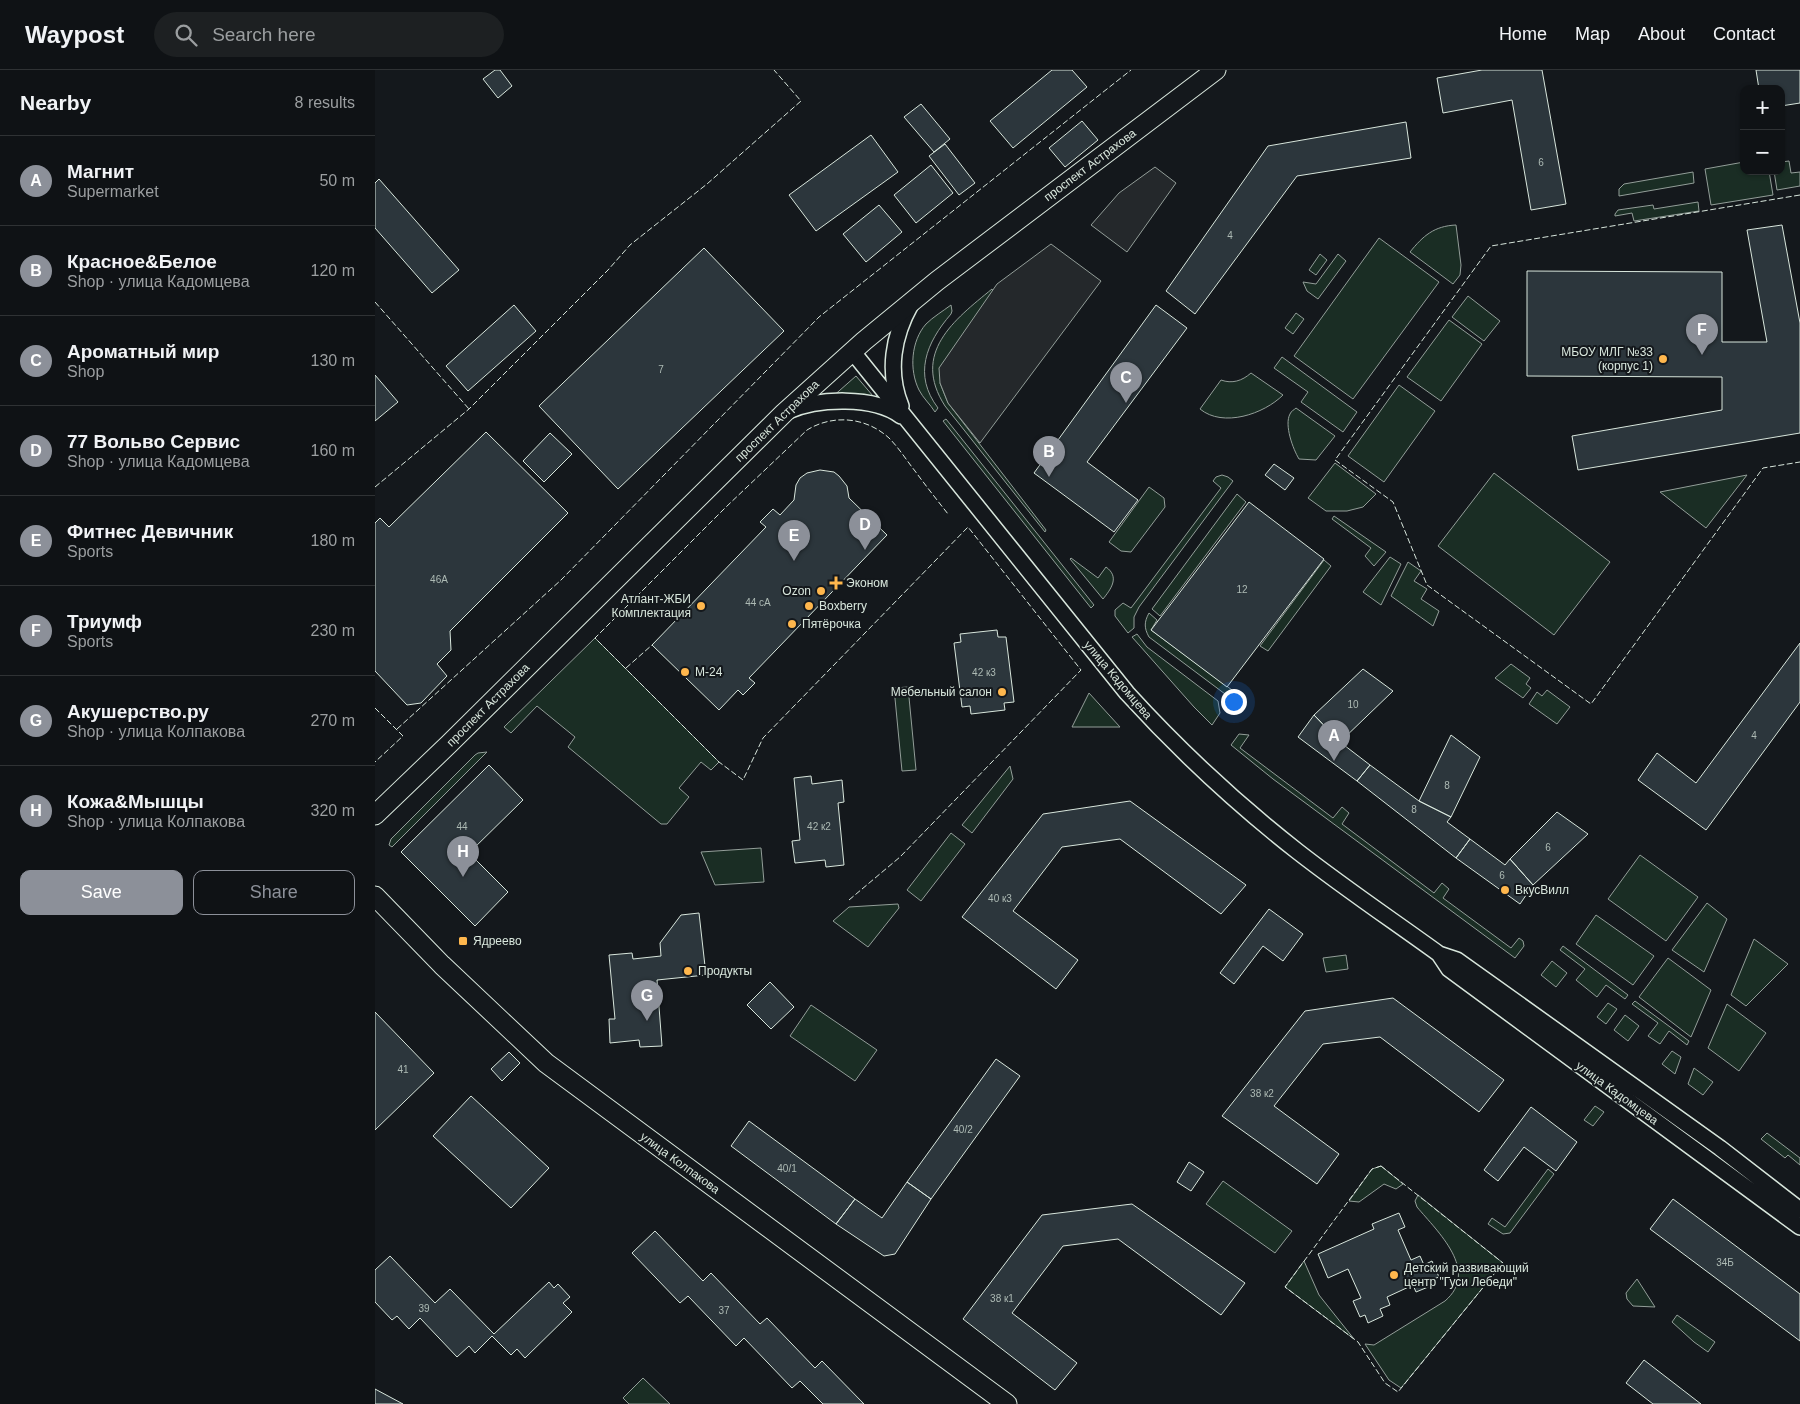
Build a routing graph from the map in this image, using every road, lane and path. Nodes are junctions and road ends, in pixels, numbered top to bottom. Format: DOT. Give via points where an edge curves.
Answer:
graph roads {
  1 [pos="1206,70"];
  2 [pos="1216,70"];
  3 [pos="1191,88"];
  4 [pos="915,299"];
  5 [pos="852,352"];
  6 [pos="784,413"];
  7 [pos="908,421"];
  8 [pos="375,815"];
  9 [pos="375,896"];
  10 [pos="1439,954"];
  11 [pos="1800,1210"];
  12 [pos="1800,1227"];
  13 [pos="1007,1404"];
  1 -- 3 [label="street"];
  2 -- 3 [label="street, проспект Астрахова"];
  3 -- 4 [label="street, проспект Астрахова"];
  4 -- 5 [label="street, проспект Астрахова"];
  4 -- 7 [label="street" via="899,326 893,356 897,397"];
  5 -- 6 [label="street, проспект Астрахова"];
  5 -- 7 [label="street, улица Кадомцева"];
  6 -- 7 [label="street" via="809,404 854,402 885,408"];
  6 -- 8 [label="street, проспект Астрахова"];
  7 -- 10 [label="street, улица Кадомцева" via="1151,720 1225,791 1297,851"];
  9 -- 13 [label="street, улица Колпакова" via="449,972 546,1063"];
  10 -- 11 [label="street, улица Кадомцева" via="1457,960 1720,1148"];
  10 -- 12 [label="street, улица Кадомцева" via="1449,969"];
}
